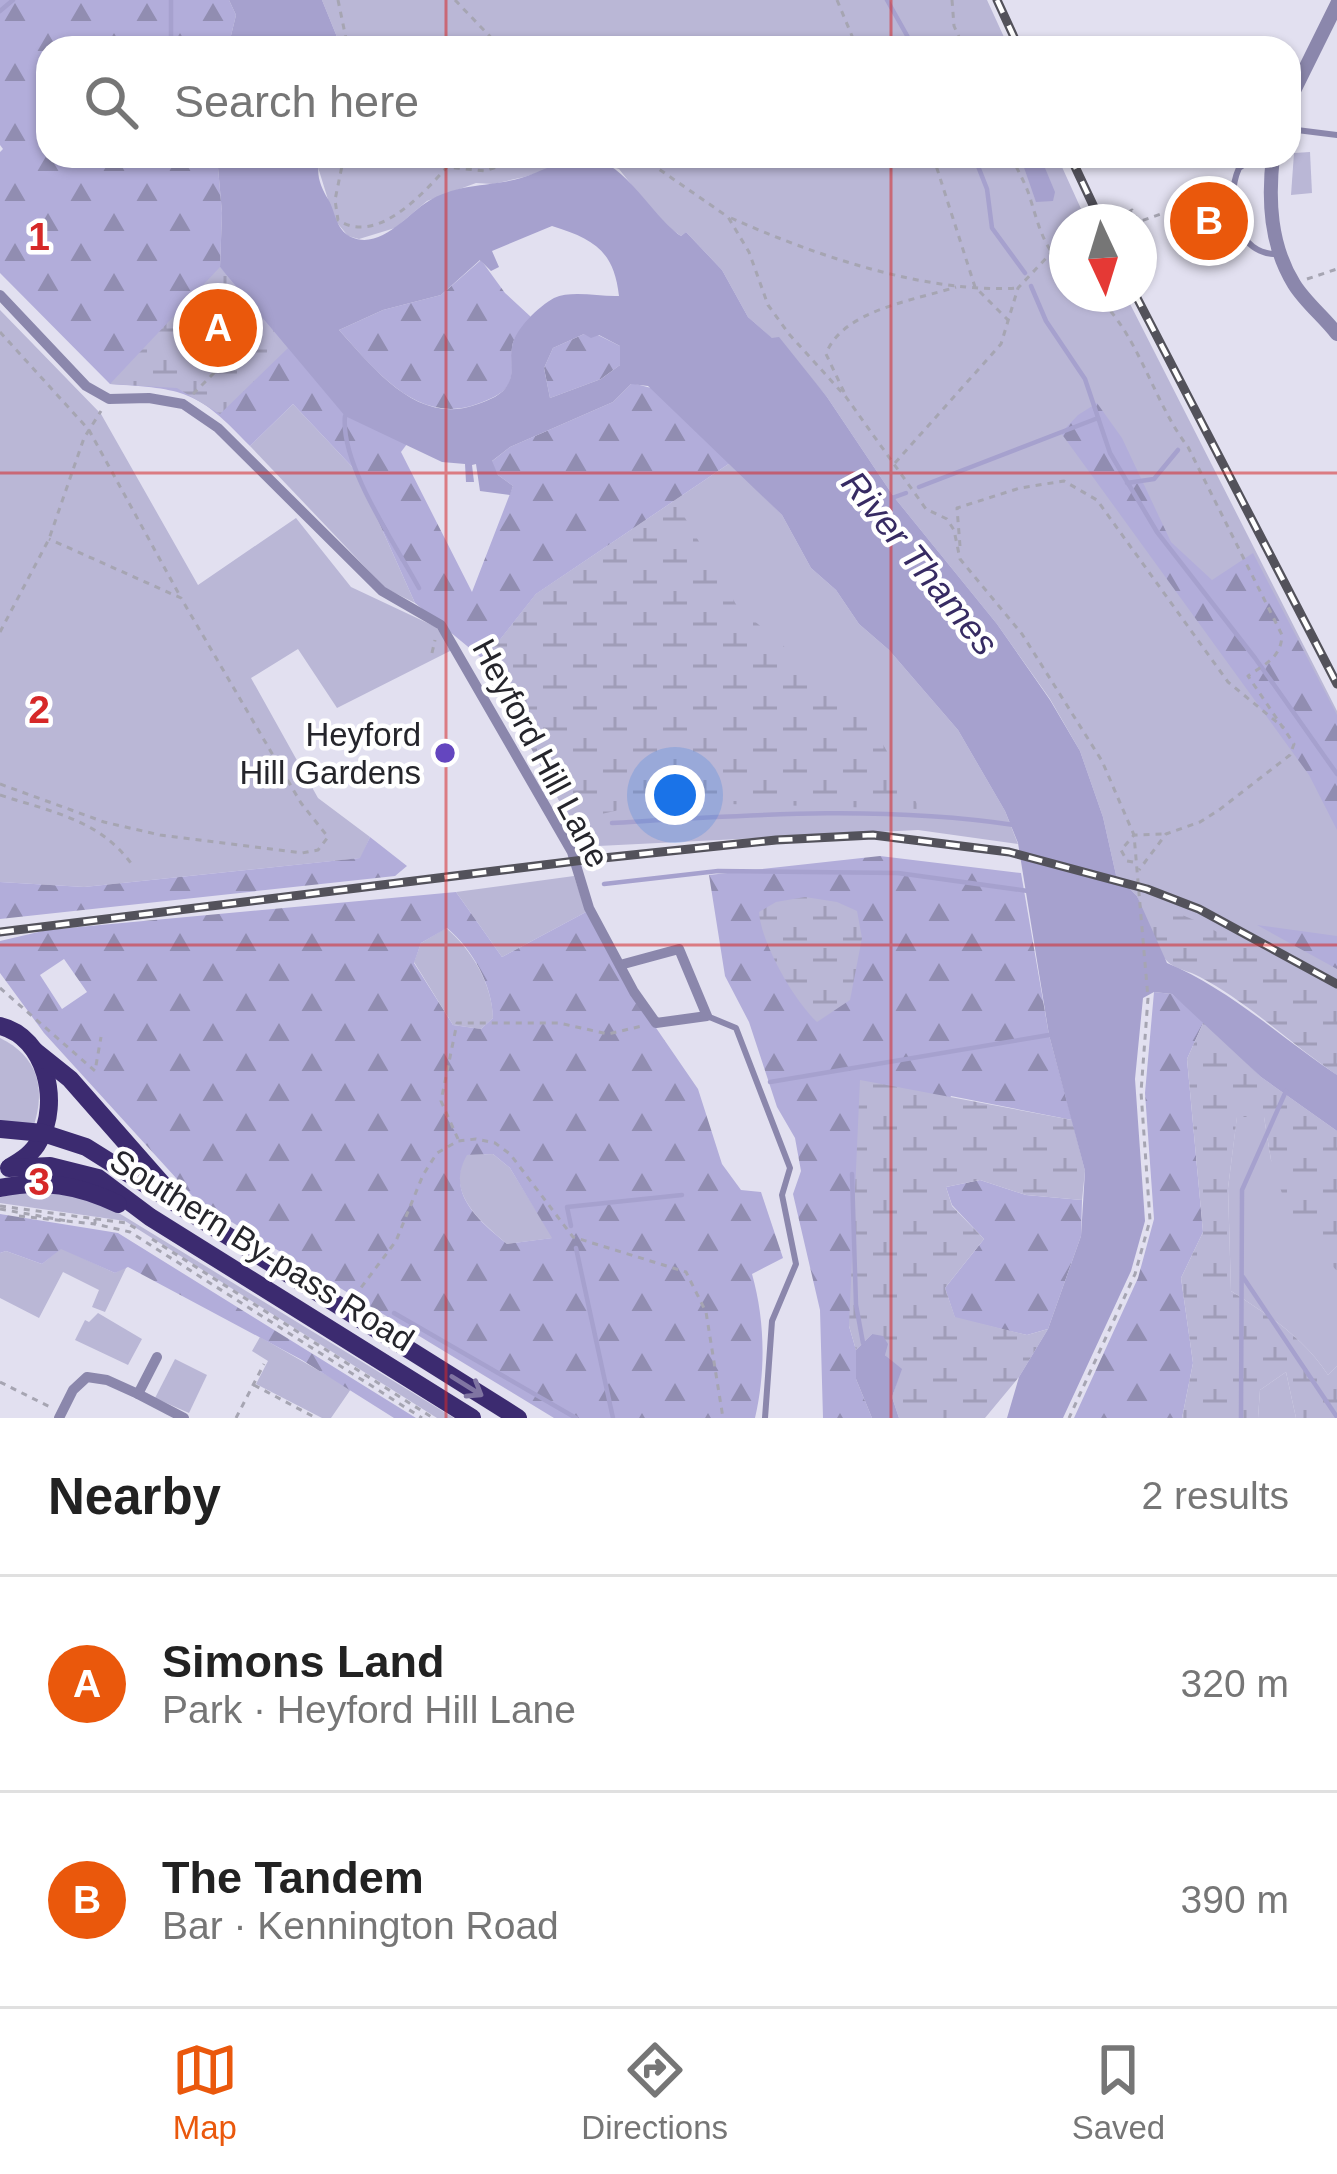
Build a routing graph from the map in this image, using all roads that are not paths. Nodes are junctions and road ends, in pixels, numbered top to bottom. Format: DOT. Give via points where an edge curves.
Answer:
graph roads {
  1 [pos="1337,4"];
  2 [pos="1301,77"];
  3 [pos="1301,130"];
  4 [pos="1337,135"];
  5 [pos="1239,168"];
  6 [pos="1272,168"];
  7 [pos="1233,192"];
  8 [pos="1193,203"];
  9 [pos="1282,254"];
  10 [pos="0,295"];
  11 [pos="1337,334"];
  12 [pos="620,965"];
  13 [pos="707,1016"];
  14 [pos="0,1026"];
  15 [pos="35,1051"];
  16 [pos="0,1129"];
  17 [pos="43,1133"];
  18 [pos="4,1170"];
  19 [pos="0,1188"];
  20 [pos="179,1203"];
  21 [pos="150,1217"];
  22 [pos="157,1357"];
  23 [pos="138,1394"];
  24 [pos="60,1415"];
  25 [pos="184,1418"];
  26 [pos="472,1418"];
  27 [pos="518,1418"];
  28 [pos="766,1418"];
  1 -- 2 [label="street"];
  3 -- 4 [label="lane"];
  5 -- 7 [label="lane"];
  6 -- 9 [label="street" via="1269,196"];
  7 -- 8 [label="lane"];
  7 -- 9 [label="lane" via="1248,246"];
  9 -- 11 [label="street" via="1295,285"];
  10 -- 12 [label="street, Heyford Hill Lane" via="86,386 109,399 183,404 218,428 382,591 441,625 572,853 589,908"];
  12 -- 13 [label="street, Heyford Hill Lane" via="656,1023"];
  12 -- 13 [label="street" via="679,950"];
  13 -- 28 [label="lane" via="736,1028 790,1168 782,1195 796,1264 772,1321"];
  14 -- 15 [label="highway, Southern By-pass Road"];
  15 -- 17 [label="highway" via="50,1101"];
  15 -- 20 [label="highway, Southern By-pass Road" via="70,1079"];
  16 -- 17 [label="highway, Southern By-pass Road"];
  17 -- 18 [label="highway"];
  17 -- 20 [label="highway, Southern By-pass Road" via="86,1147"];
  18 -- 21 [label="highway, Southern By-pass Road" via="50,1166 98,1178"];
  19 -- 21 [label="highway" via="72,1186"];
  20 -- 27 [label="highway, Southern By-pass Road, one-way"];
  21 -- 26 [label="highway, Southern By-pass Road"];
  22 -- 23 [label="street"];
  23 -- 24 [label="street" via="87,1377"];
  23 -- 25 [label="street"];
}
